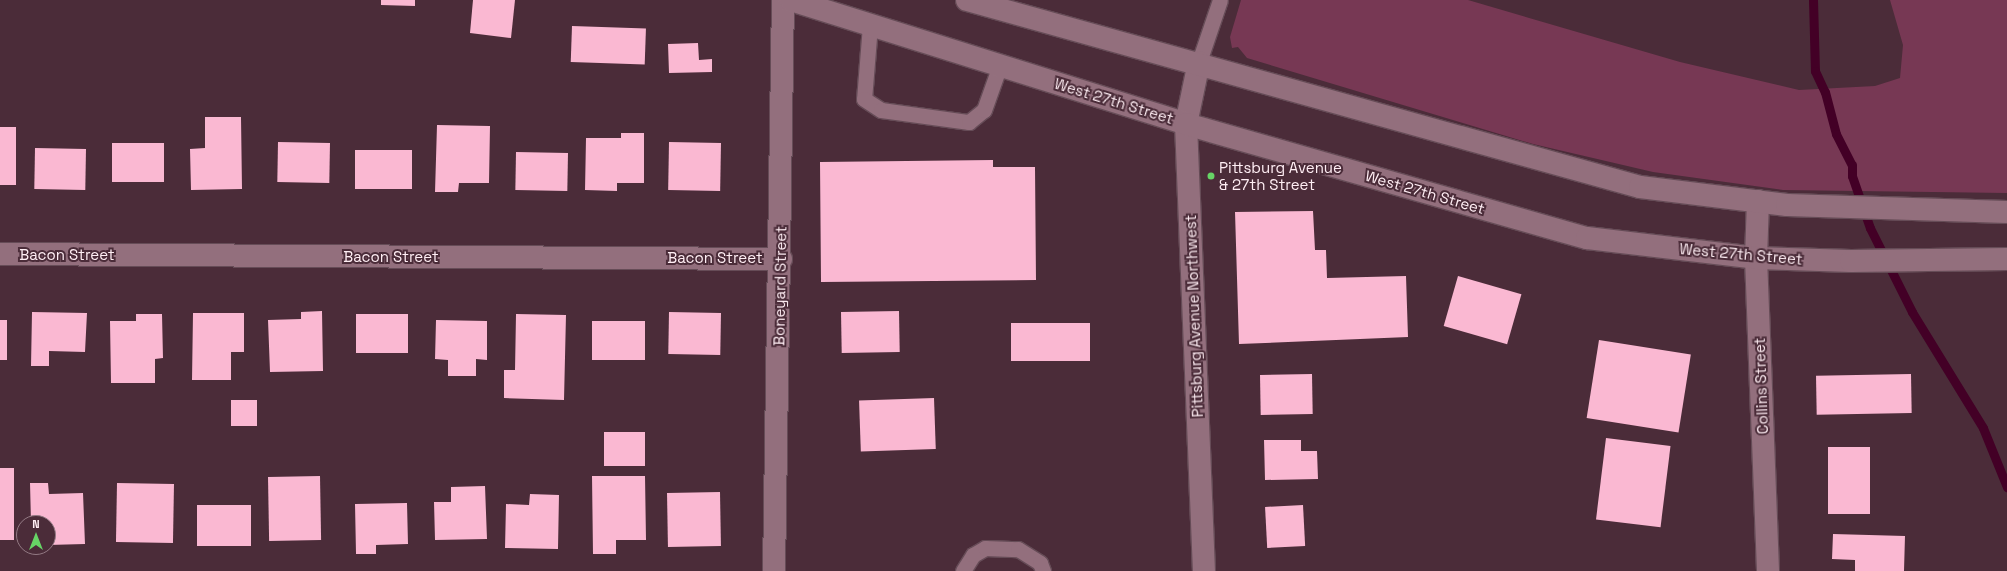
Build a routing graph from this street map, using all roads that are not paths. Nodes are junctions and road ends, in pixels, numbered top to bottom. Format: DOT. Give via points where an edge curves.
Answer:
graph roads {
  1 [pos="783,0"];
  2 [pos="791,0"];
  3 [pos="967,0"];
  4 [pos="1220,0"];
  5 [pos="870,25"];
  6 [pos="1198,62"];
  7 [pos="1000,66"];
  8 [pos="1186,124"];
  9 [pos="1758,201"];
  10 [pos="2007,212"];
  11 [pos="0,254"];
  12 [pos="1756,258"];
  13 [pos="781,259"];
  14 [pos="2007,259"];
  15 [pos="774,571"];
  16 [pos="963,571"];
  17 [pos="1043,571"];
  18 [pos="1204,571"];
  19 [pos="1768,571"];
  1 -- 13 [label="street, Boneyard Street"];
  2 -- 5 [label="street, West 27th Street"];
  3 -- 6 [label="street"];
  4 -- 6 [label="lane"];
  5 -- 7 [label="street, West 27th Street"];
  5 -- 7 [label="lane" via="864,98 881,110 969,122 984,110"];
  6 -- 8 [label="street, Pittsburg Avenue Northwest"];
  6 -- 9 [label="street" via="1640,187"];
  7 -- 8 [label="street, West 27th Street"];
  8 -- 12 [label="street, West 27th Street" via="1587,238"];
  8 -- 18 [label="street, Pittsburg Avenue Northwest"];
  9 -- 10 [label="street"];
  9 -- 12 [label="street, Collins Street"];
  11 -- 13 [label="street, Bacon Street"];
  12 -- 14 [label="street, West 27th Street" via="1851,261"];
  12 -- 19 [label="street, Collins Street"];
  13 -- 15 [label="street, Boneyard Street"];
  16 -- 17 [label="lane" via="973,555 985,548 1018,550 1040,563"];
}
